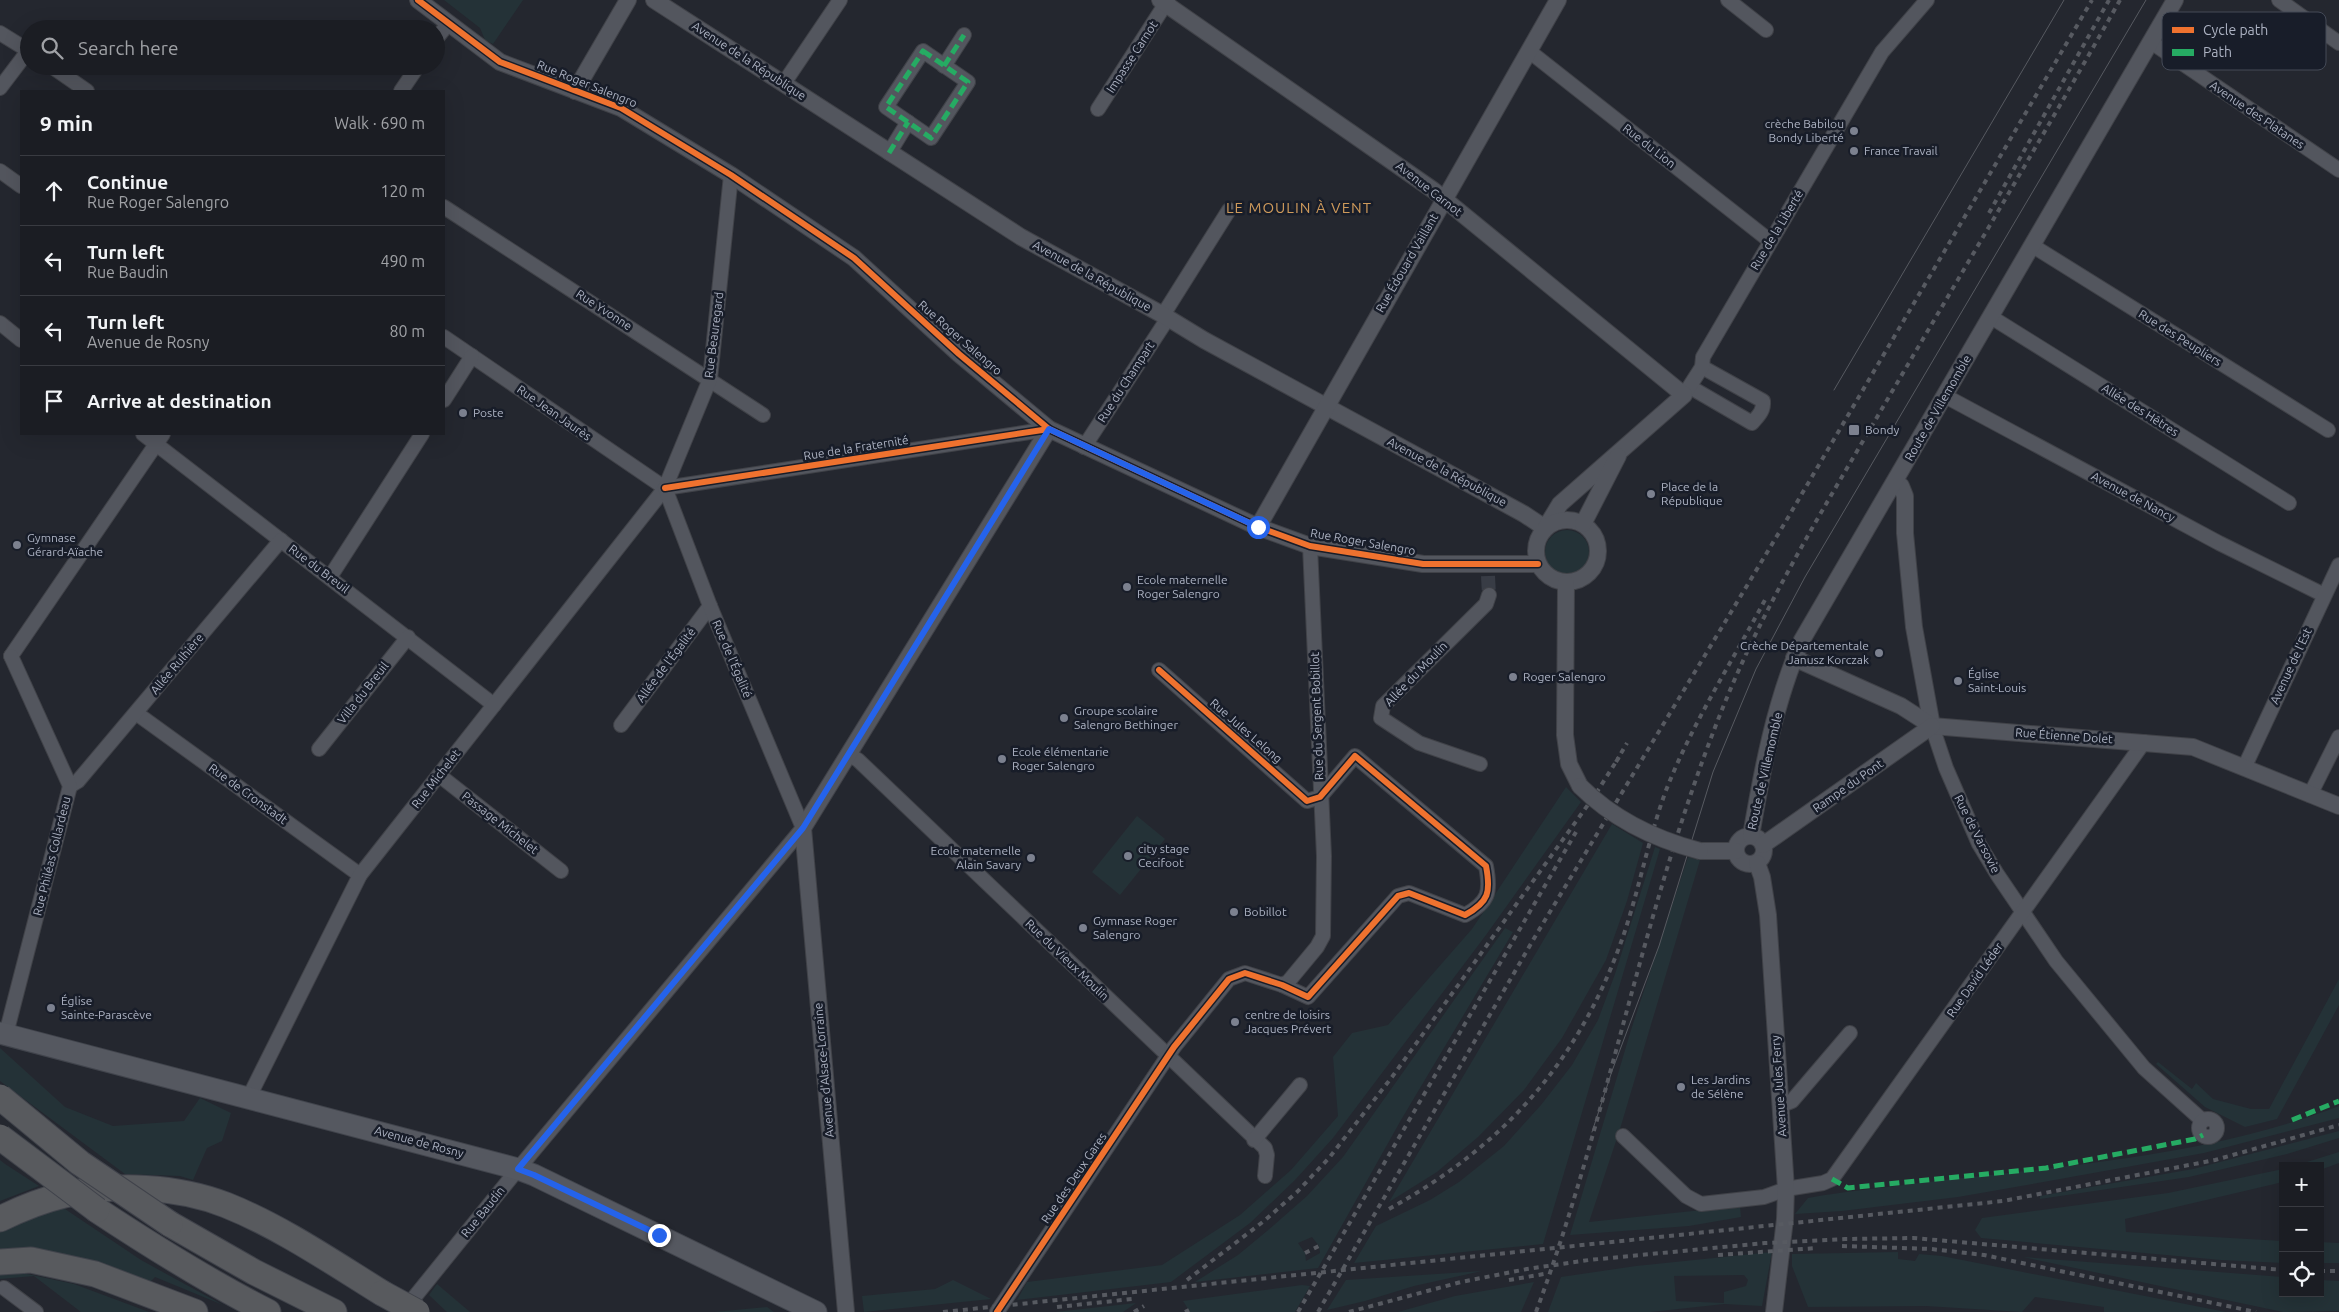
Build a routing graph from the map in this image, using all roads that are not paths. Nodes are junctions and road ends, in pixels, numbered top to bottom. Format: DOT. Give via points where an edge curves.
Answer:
graph roads {
  1 [pos="418,0"];
  2 [pos="628,0"];
  3 [pos="654,0"];
  4 [pos="840,0"];
  5 [pos="1558,0"];
  6 [pos="1728,0"];
  7 [pos="1927,0"];
  8 [pos="2174,0"];
  9 [pos="2279,0"];
  10 [pos="1165,1"];
  11 [pos="2167,12"];
  12 [pos="2296,12"];
  13 [pos="443,20"];
  14 [pos="2162,21"];
  15 [pos="445,22"];
  16 [pos="448,24"];
  17 [pos="445,28"];
  18 [pos="1766,30"];
  19 [pos="0,33"];
  20 [pos="2326,34"];
  21 [pos="964,35"];
  22 [pos="2150,42"];
  23 [pos="2339,43"];
  24 [pos="20,46"];
  25 [pos="2162,50"];
  26 [pos="1529,51"];
  27 [pos="20,62"];
  28 [pos="944,66"];
  29 [pos="2191,70"];
  30 [pos="64,75"];
  31 [pos="412,75"];
  32 [pos="784,83"];
  33 [pos="0,88"];
  34 [pos="86,90"];
  35 [pos="402,90"];
  36 [pos="575,91"];
  37 [pos="1098,109"];
  38 [pos="908,122"];
  39 [pos="889,153"];
  40 [pos="2339,170"];
  41 [pos="0,171"];
  42 [pos="731,175"];
  43 [pos="20,185"];
  44 [pos="1444,198"];
  45 [pos="445,208"];
  46 [pos="1229,210"];
  47 [pos="1770,241"];
  48 [pos="2033,246"];
  49 [pos="1165,316"];
  50 [pos="1991,317"];
  51 [pos="0,323"];
  52 [pos="445,338"];
  53 [pos="20,339"];
  54 [pos="472,356"];
  55 [pos="1702,367"];
  56 [pos="710,379"];
  57 [pos="1687,391"];
  58 [pos="1945,396"];
  59 [pos="445,398"];
  60 [pos="1326,407"];
  61 [pos="763,415"];
  62 [pos="1049,429"];
  63 [pos="2328,430"];
  64 [pos="146,435"];
  65 [pos="421,435"];
  66 [pos="160,439"];
  67 [pos="1084,446"];
  68 [pos="1620,452"];
  69 [pos="1894,482"];
  70 [pos="665,488"];
  71 [pos="2290,503"];
  72 [pos="1583,524"];
  73 [pos="1258,527"];
  74 [pos="1546,527"];
  75 [pos="281,540"];
  76 [pos="1310,546"];
  77 [pos="1538,564"];
  78 [pos="2339,565"];
  79 [pos="330,577"];
  80 [pos="1566,583"];
  81 [pos="1489,595"];
  82 [pos="2324,595"];
  83 [pos="710,606"];
  84 [pos="408,637"];
  85 [pos="5,655"];
  86 [pos="1794,658"];
  87 [pos="1159,670"];
  88 [pos="494,705"];
  89 [pos="136,713"];
  90 [pos="621,725"];
  91 [pos="1932,726"];
  92 [pos="2339,737"];
  93 [pos="2144,742"];
  94 [pos="319,749"];
  95 [pos="848,754"];
  96 [pos="1480,764"];
  97 [pos="2244,768"];
  98 [pos="439,775"];
  99 [pos="70,786"];
  100 [pos="2310,795"];
  101 [pos="1320,797"];
  102 [pos="2339,806"];
  103 [pos="803,828"];
  104 [pos="1757,840"];
  105 [pos="1736,851"];
  106 [pos="1757,863"];
  107 [pos="562,871"];
  108 [pos="360,875"];
  109 [pos="2023,912"];
  110 [pos="1282,985"];
  111 [pos="1850,1033"];
  112 [pos="3,1034"];
  113 [pos="1168,1056"];
  114 [pos="1300,1085"];
  115 [pos="0,1097"];
  116 [pos="249,1097"];
  117 [pos="1782,1105"];
  118 [pos="2203,1121"];
  119 [pos="1623,1136"];
  120 [pos="0,1138"];
  121 [pos="1254,1140"];
  122 [pos="518,1169"];
  123 [pos="1265,1176"];
  124 [pos="1786,1190"];
  125 [pos="0,1219"];
  126 [pos="0,1262"];
  127 [pos="752,1280"];
  128 [pos="4,1288"];
  129 [pos="1775,1311"];
  130 [pos="36,1312"];
  131 [pos="194,1312"];
  132 [pos="268,1312"];
  133 [pos="334,1312"];
  134 [pos="402,1312"];
  135 [pos="417,1312"];
  136 [pos="794,1312"];
  137 [pos="816,1312"];
  138 [pos="846,1312"];
  139 [pos="997,1312"];
  1 -- 13 [label="street, Rue Roger Salengro"];
  2 -- 36 [label="street"];
  3 -- 32 [label="street, Avenue de la République"];
  4 -- 32 [label="street"];
  5 -- 26 [label="street, Rue Édouard Vaillant"];
  6 -- 18 [label="street"];
  7 -- 47 [label="street, Rue de la Liberté" via="1882,52"];
  8 -- 11 [label="street, Route de Villemomble"];
  9 -- 12 [label="street"];
  10 -- 37 [label="street, Impasse Carnot"];
  10 -- 44 [label="street, Avenue Carnot"];
  14 -- 22 [label="street, Route de Villemomble"];
  15 -- 16 [label="street, Rue Roger Salengro"];
  16 -- 17 [label="street"];
  16 -- 36 [label="street, Rue Roger Salengro" via="500,62"];
  19 -- 24 [label="street"];
  20 -- 23 [label="street"];
  21 -- 28 [label="street"];
  22 -- 25 [label="street, Avenue des Platanes"];
  22 -- 48 [label="street, Route de Villemomble"];
  26 -- 44 [label="street, Rue Édouard Vaillant"];
  26 -- 47 [label="street, Rue du Lion"];
  27 -- 33 [label="street"];
  28 -- 38 [label="street" via="923,52 886,107"];
  28 -- 38 [label="street" via="968,82 931,138"];
  29 -- 40 [label="street, Avenue des Platanes"];
  30 -- 34 [label="street"];
  31 -- 35 [label="street"];
  32 -- 39 [label="street, Avenue de la République"];
  36 -- 42 [label="street, Rue Roger Salengro" via="621,108"];
  38 -- 39 [label="street"];
  39 -- 49 [label="street, Avenue de la République" via="1021,237"];
  41 -- 43 [label="street"];
  42 -- 56 [label="street, Rue Beauregard"];
  42 -- 62 [label="street, Rue Roger Salengro" via="854,258 959,354"];
  44 -- 57 [label="street, Avenue Carnot"];
  44 -- 60 [label="street, Rue Édouard Vaillant"];
  45 -- 56 [label="street, Rue Yvonne"];
  46 -- 49 [label="street, Rue du Champart"];
  47 -- 55 [label="street, Rue de la Liberté" via="1703,357"];
  48 -- 50 [label="street, Route de Villemomble"];
  48 -- 63 [label="street, Rue des Peupliers"];
  49 -- 60 [label="street, Avenue de la République"];
  49 -- 67 [label="street, Rue du Champart"];
  50 -- 58 [label="street, Route de Villemomble"];
  50 -- 71 [label="street, Allée des Hêtres"];
  51 -- 53 [label="street"];
  52 -- 54 [label="street, Rue Jean Jaurès"];
  54 -- 59 [label="street"];
  54 -- 70 [label="street, Rue Jean Jaurès"];
  55 -- 57 [label="street, Rue de la Liberté"];
  55 -- 57 [label="street" via="1763,401 1760,414 1752,423"];
  56 -- 61 [label="street, Rue Yvonne"];
  56 -- 70 [label="street, Rue Beauregard"];
  57 -- 68 [label="street, Rue de la Liberté"];
  58 -- 69 [label="street, Route de Villemomble"];
  58 -- 82 [label="street, Avenue de Nancy" via="2219,543"];
  60 -- 73 [label="street, Rue Édouard Vaillant"];
  60 -- 74 [label="street, Avenue de la République"];
  62 -- 67 [label="street, Rue Roger Salengro"];
  62 -- 70 [label="street, Rue de la Fraternité"];
  62 -- 95 [label="street, Rue Baudin"];
  64 -- 66 [label="street, Rue du Breuil"];
  65 -- 79 [label="street"];
  66 -- 75 [label="street, Rue du Breuil"];
  66 -- 85 [label="street"];
  67 -- 73 [label="street, Rue Roger Salengro"];
  68 -- 72 [label="street, Rue de la Liberté"];
  68 -- 74 [label="street, Rue de la Liberté" via="1560,504"];
  69 -- 86 [label="street, Route de Villemomble" via="1806,631"];
  69 -- 91 [label="street, Rue de Varsovie" via="1901,486 1905,496 1905,533 1914,627"];
  70 -- 83 [label="street, Rue de l'Égalité"];
  70 -- 88 [label="street, Rue Michelet"];
  72 -- 74 [label="street" via="1564,520"];
  72 -- 80 [label="street" via="1598,545 1596,563 1584,578"];
  73 -- 76 [label="street, Rue Roger Salengro"];
  74 -- 77 [label="street" via="1536,545"];
  75 -- 79 [label="street, Rue du Breuil"];
  75 -- 89 [label="street, Allée Rulhière"];
  76 -- 77 [label="street, Rue Roger Salengro" via="1423,564 1489,570"];
  76 -- 101 [label="street, Rue du Sergent Bobillot"];
  77 -- 80 [label="street" via="1549,578"];
  78 -- 82 [label="street, Avenue de l'Est"];
  79 -- 84 [label="street, Rue du Breuil"];
  80 -- 105 [label="street, bridge" via="1565,735 1569,764 1580,786 1638,829 1670,843 1700,851"];
  81 -- 96 [label="street, Allée du Moulin" via="1486,604 1383,706 1381,718 1419,743"];
  82 -- 97 [label="street, Avenue de l'Est"];
  83 -- 90 [label="street, Allée de l'Égalité"];
  83 -- 103 [label="street, Rue de l'Égalité"];
  84 -- 88 [label="street, Rue du Breuil"];
  84 -- 94 [label="street, Villa du Breuil"];
  85 -- 99 [label="street, Rue Philéas Collardeau"];
  86 -- 91 [label="street, Rue Étienne Dolet" via="1901,706"];
  86 -- 104 [label="street, Route de Villemomble" via="1764,765"];
  87 -- 101 [label="street, Rue Jules Lelong" via="1307,801"];
  88 -- 98 [label="street, Rue Michelet"];
  89 -- 99 [label="street, Allée Rulhière" via="78,781"];
  89 -- 108 [label="street, Rue de Cronstadt"];
  91 -- 93 [label="street, Rue Étienne Dolet"];
  91 -- 104 [label="street, Rampe du Pont"];
  91 -- 109 [label="street, Rue de Varsovie" via="1967,818 1997,874"];
  92 -- 100 [label="street"];
  93 -- 97 [label="street, Rue Étienne Dolet" via="2193,747"];
  93 -- 109 [label="street, Rue David Léder"];
  95 -- 103 [label="street, Rue Baudin"];
  95 -- 113 [label="street, Rue du Vieux Moulin"];
  97 -- 100 [label="street, Rue Étienne Dolet"];
  98 -- 107 [label="street, Passage Michelet"];
  98 -- 108 [label="street, Rue Michelet"];
  99 -- 112 [label="street, Rue Philéas Collardeau"];
  100 -- 102 [label="street, Rue Étienne Dolet"];
  101 -- 110 [label="street, Rue du Sergent Bobillot" via="1324,856 1323,936 1318,947"];
  101 -- 110 [label="street" via="1355,756 1486,866 1490,887 1482,906 1466,915 1409,893 1398,896 1308,997"];
  103 -- 122 [label="street, Rue Baudin"];
  103 -- 138 [label="street, Avenue d'Alsace-Lorraine"];
  104 -- 105 [label="street" via="1738,842"];
  104 -- 106 [label="street" via="1764,853"];
  105 -- 106 [label="street" via="1743,863"];
  106 -- 117 [label="street, Avenue Jules Ferry" via="1768,915"];
  108 -- 116 [label="street, Rue Michelet"];
  109 -- 118 [label="street, Rue de Varsovie" via="2066,975 2144,1068"];
  109 -- 124 [label="street, Rue David Léder" via="1840,1171 1823,1183"];
  110 -- 113 [label="street" via="1245,973 1237,974 1229,979"];
  111 -- 117 [label="street" via="1792,1101"];
  112 -- 116 [label="main road, Avenue de Rosny"];
  113 -- 121 [label="street, Rue du Vieux Moulin"];
  113 -- 139 [label="street, Rue des Deux Gares"];
  114 -- 121 [label="street"];
  115 -- 133 [label="highway, bridge" via="80,1163 170,1224 254,1272"];
  116 -- 122 [label="main road, Avenue de Rosny"];
  117 -- 124 [label="street, Avenue Jules Ferry"];
  119 -- 124 [label="street, Rue David Léder" via="1686,1196 1701,1204 1764,1197"];
  120 -- 132 [label="highway, bridge" via="151,1246 220,1288"];
  121 -- 123 [label="street, Rue du Vieux Moulin" via="1267,1155"];
  122 -- 127 [label="main road, Avenue de Rosny"];
  122 -- 134 [label="street, Rue Baudin"];
  124 -- 129 [label="street, Avenue Jules Ferry"];
  125 -- 135 [label="highway, bridge" via="64,1195 109,1189 180,1192 226,1205 259,1221"];
  126 -- 131 [label="highway" via="31,1260 95,1274"];
  127 -- 136 [label="street"];
  127 -- 137 [label="main road, Avenue de Rosny"];
  128 -- 130 [label="street"];
}
